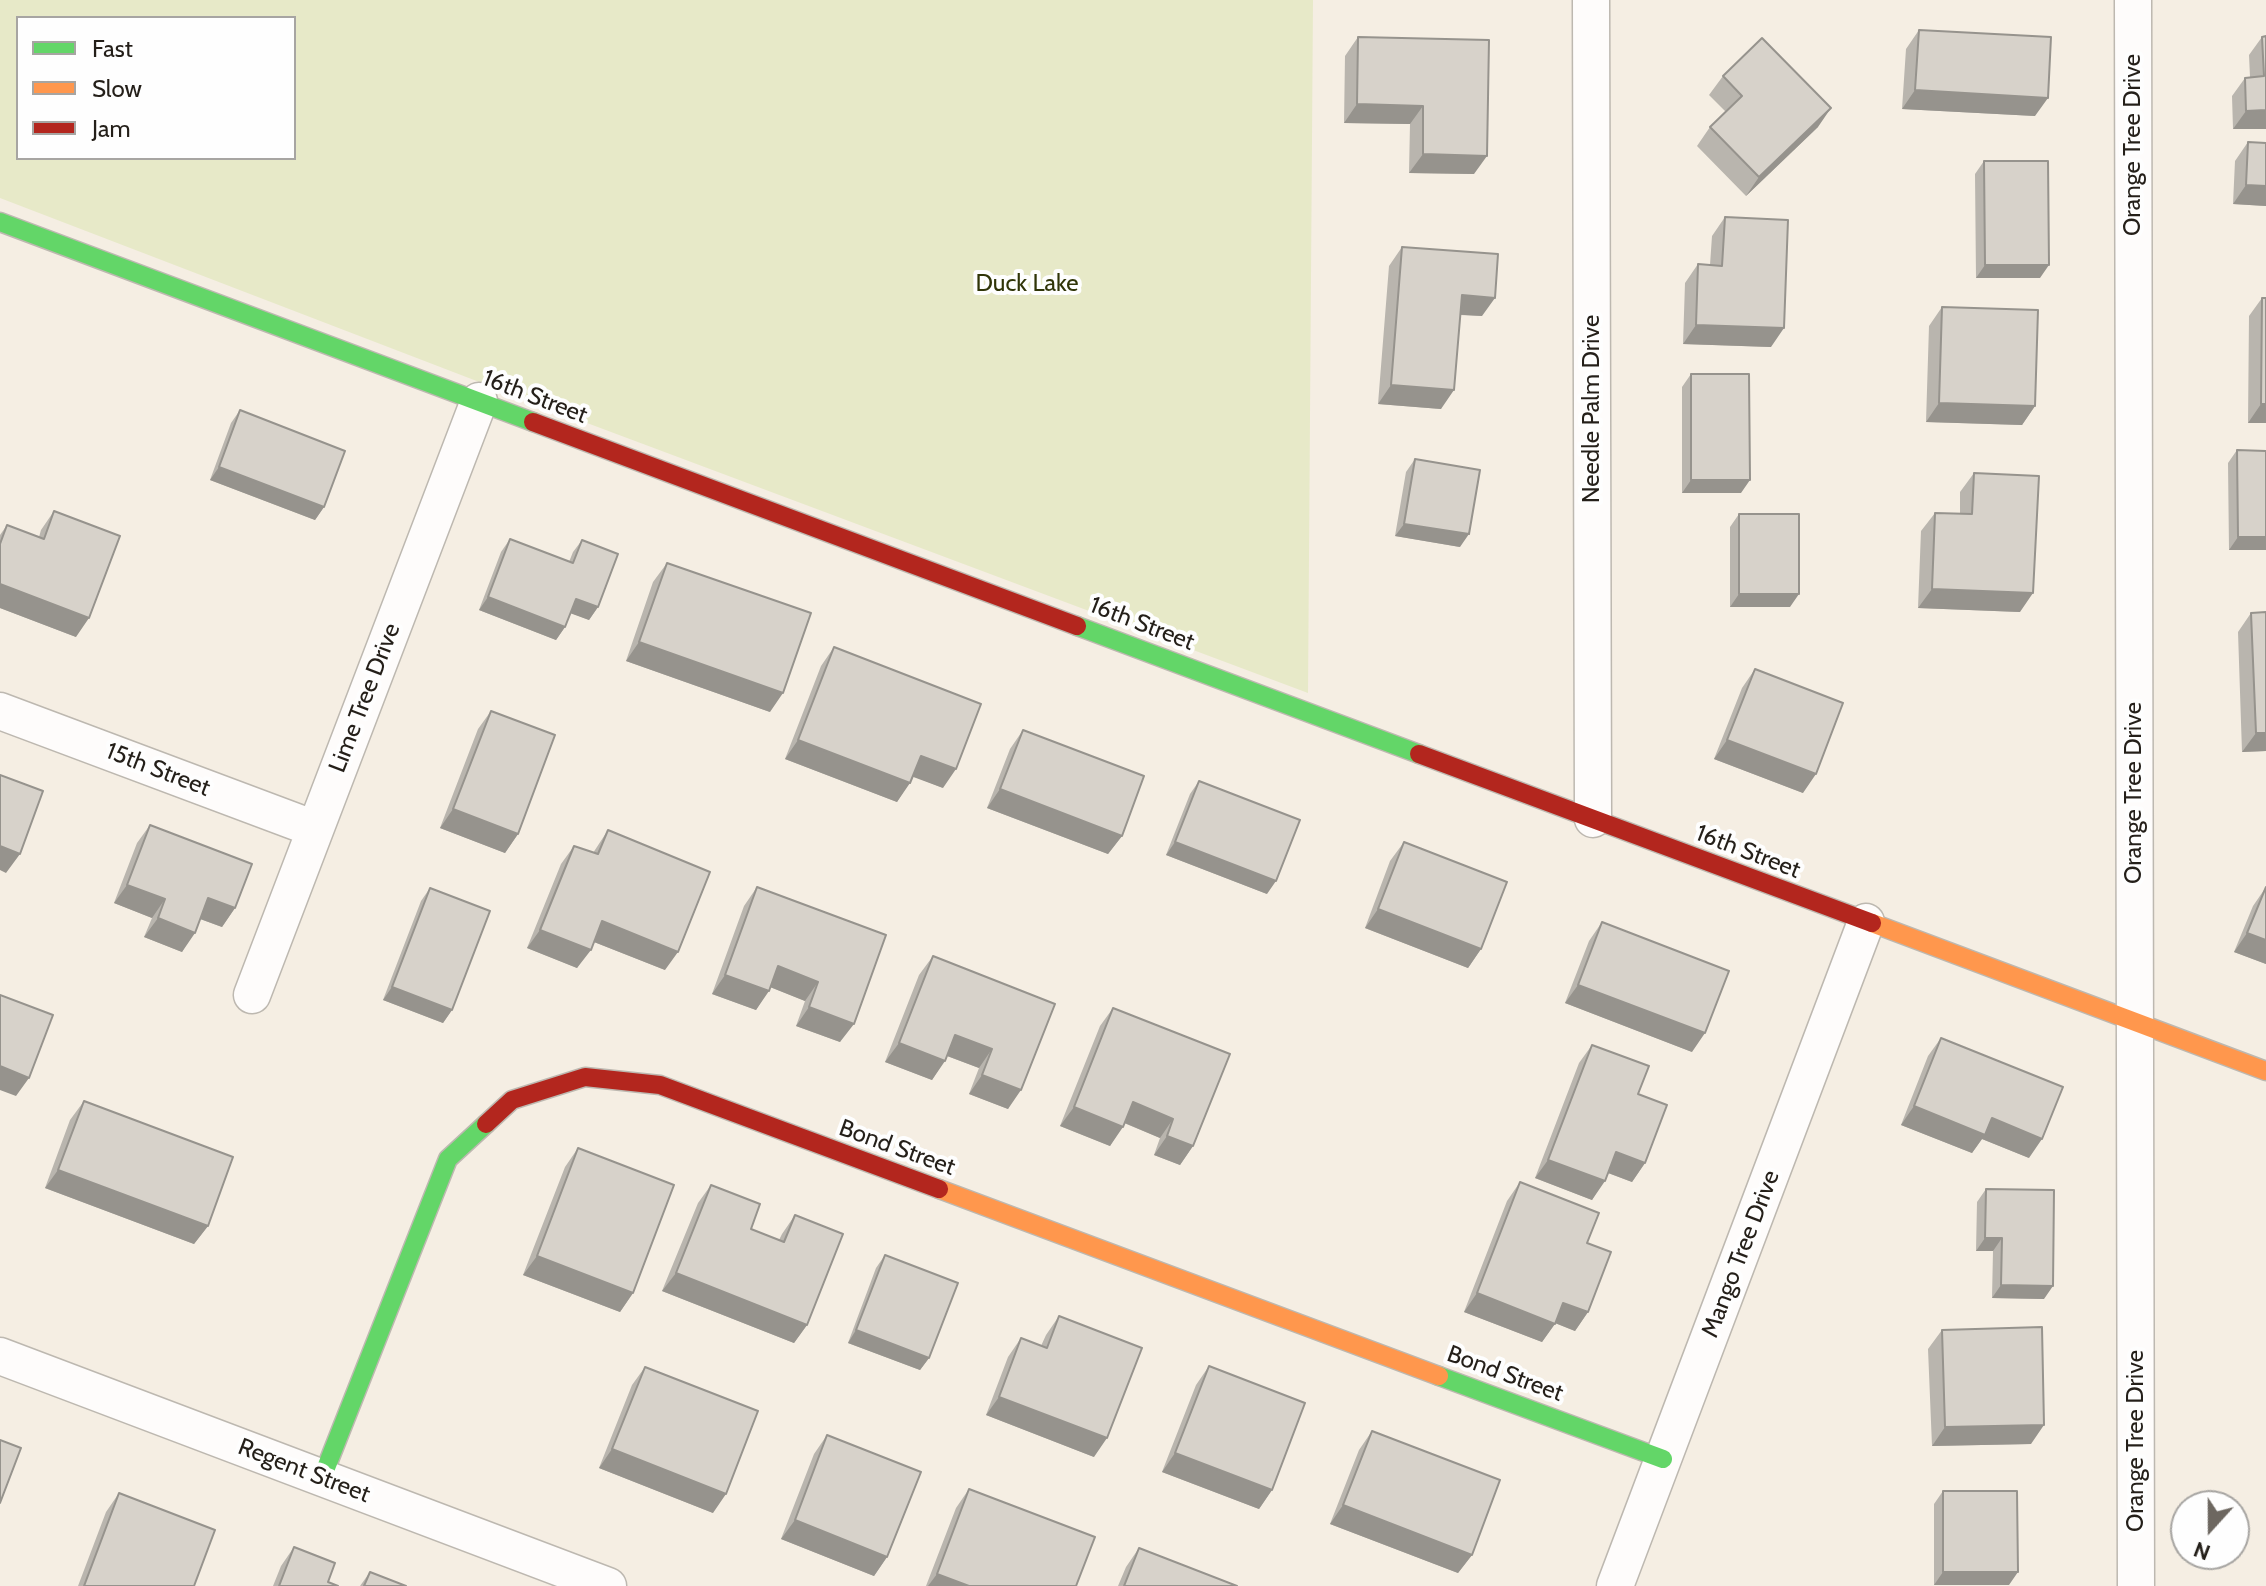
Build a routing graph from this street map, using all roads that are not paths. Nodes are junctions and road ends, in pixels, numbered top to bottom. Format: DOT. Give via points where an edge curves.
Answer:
graph roads {
  1 [pos="1591,0"];
  2 [pos="2133,0"];
  3 [pos="0,222"];
  4 [pos="479,401"];
  5 [pos="0,711"];
  6 [pos="1593,819"];
  7 [pos="315,829"];
  8 [pos="1866,922"];
  9 [pos="252,995"];
  10 [pos="2135,1022"];
  11 [pos="2266,1071"];
  12 [pos="0,1356"];
  13 [pos="1663,1459"];
  14 [pos="322,1478"];
  15 [pos="608,1586"];
  16 [pos="1615,1586"];
  17 [pos="2136,1586"];
  1 -- 6 [label="street, Needle Palm Drive"];
  2 -- 10 [label="street, Orange Tree Drive"];
  3 -- 4 [label="street, 16th Street"];
  4 -- 6 [label="street, 16th Street"];
  4 -- 7 [label="street, Lime Tree Drive"];
  5 -- 7 [label="street, 15th Street"];
  6 -- 8 [label="street, 16th Street"];
  7 -- 9 [label="street, Lime Tree Drive"];
  8 -- 10 [label="street, 16th Street"];
  8 -- 13 [label="street, Mango Tree Drive"];
  10 -- 11 [label="street, 16th Street"];
  10 -- 17 [label="street, Orange Tree Drive"];
  12 -- 14 [label="street, Regent Street"];
  13 -- 14 [label="street, Bond Street" via="660,1085 585,1077 512,1100 448,1159"];
  13 -- 16 [label="street, Mango Tree Drive"];
  14 -- 15 [label="street, Regent Street"];
}
